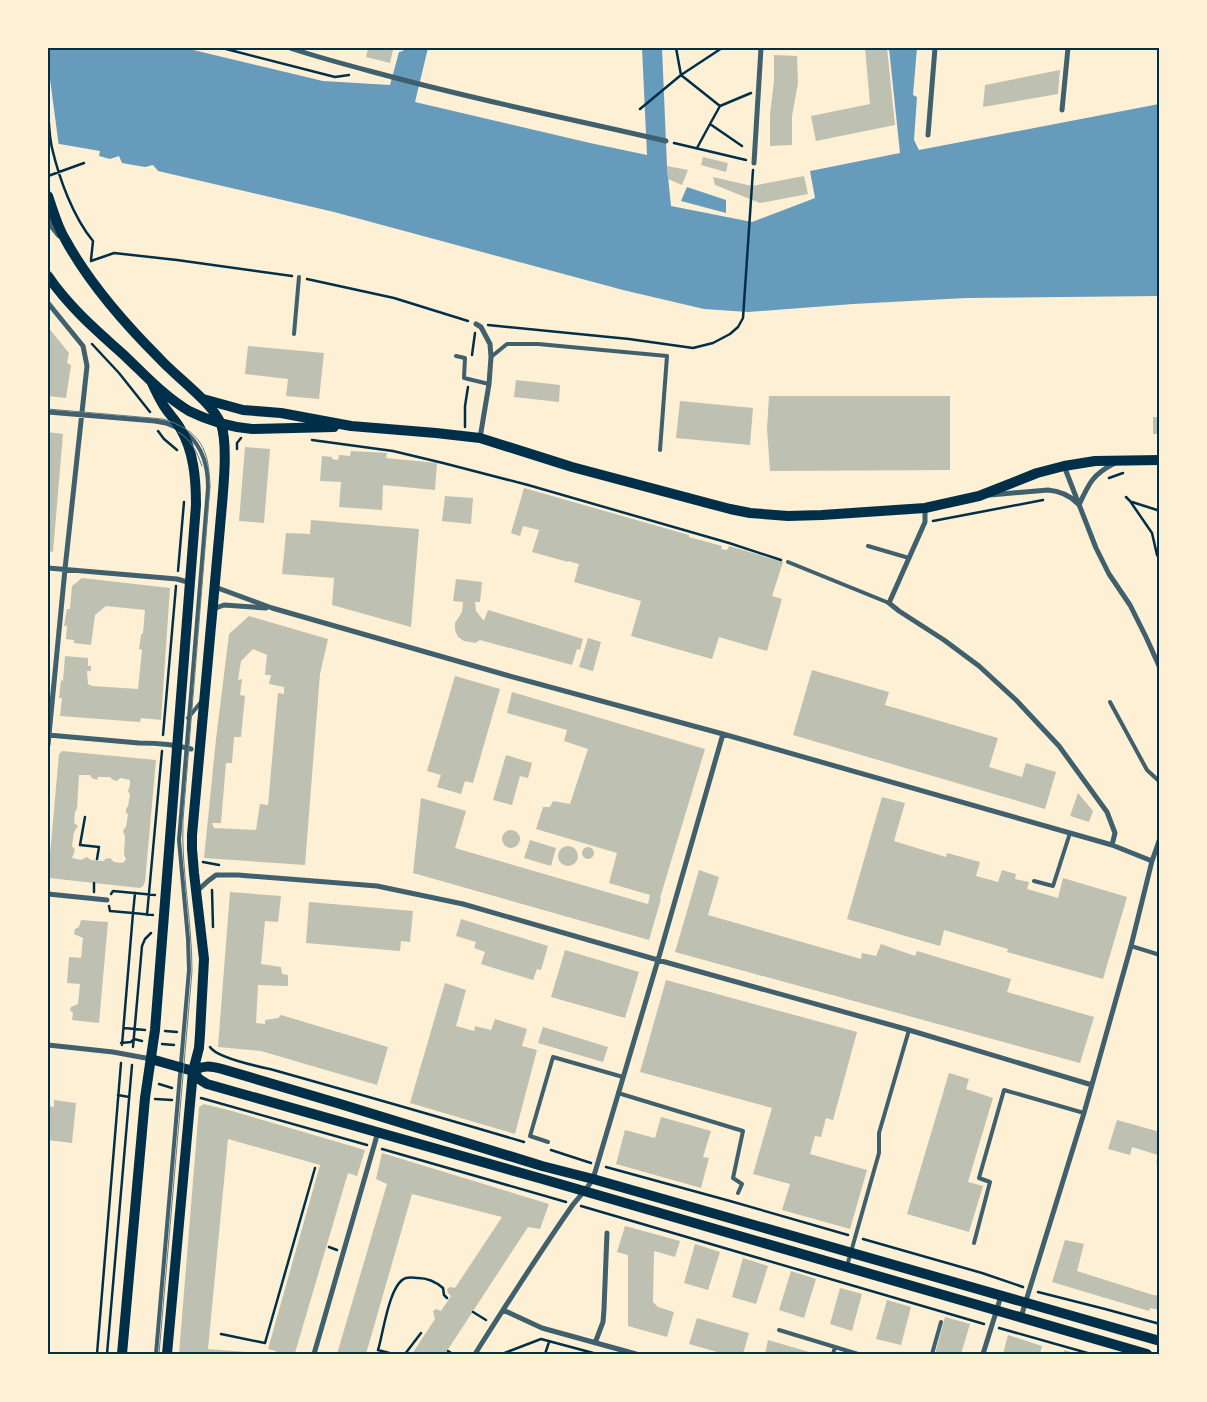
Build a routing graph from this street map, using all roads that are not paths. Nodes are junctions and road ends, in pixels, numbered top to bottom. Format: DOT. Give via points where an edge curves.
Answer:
graph roads {
  1 [pos="290,48"];
  2 [pos="761,48"];
  3 [pos="935,48"];
  4 [pos="1068,48"];
  5 [pos="1062,110"];
  6 [pos="928,134"];
  7 [pos="666,141"];
  8 [pos="754,163"];
  9 [pos="48,196"];
  10 [pos="48,219"];
  11 [pos="64,238"];
  12 [pos="48,276"];
  13 [pos="299,278"];
  14 [pos="48,304"];
  15 [pos="476,324"];
  16 [pos="294,334"];
  17 [pos="456,356"];
  18 [pos="491,356"];
  19 [pos="152,381"];
  20 [pos="489,384"];
  21 [pos="202,399"];
  22 [pos="48,412"];
  23 [pos="81,415"];
  24 [pos="221,424"];
  25 [pos="351,426"];
  26 [pos="181,429"];
  27 [pos="480,438"];
  28 [pos="660,450"];
  29 [pos="1122,460"];
  30 [pos="1160,460"];
  31 [pos="1064,466"];
  32 [pos="979,496"];
  33 [pos="1079,505"];
  34 [pos="924,508"];
  35 [pos="868,546"];
  36 [pos="909,558"];
  37 [pos="788,562"];
  38 [pos="48,568"];
  39 [pos="65,569"];
  40 [pos="191,584"];
  41 [pos="214,586"];
  42 [pos="890,603"];
  43 [pos="272,608"];
  44 [pos="212,609"];
  45 [pos="1160,668"];
  46 [pos="205,697"];
  47 [pos="1110,702"];
  48 [pos="188,718"];
  49 [pos="723,734"];
  50 [pos="48,735"];
  51 [pos="202,738"];
  52 [pos="48,745"];
  53 [pos="185,747"];
  54 [pos="197,780"];
  55 [pos="1160,782"];
  56 [pos="1070,833"];
  57 [pos="1160,838"];
  58 [pos="1112,845"];
  59 [pos="1152,861"];
  60 [pos="1034,880"];
  61 [pos="196,892"];
  62 [pos="48,894"];
  63 [pos="108,900"];
  64 [pos="1131,946"];
  65 [pos="1160,955"];
  66 [pos="658,960"];
  67 [pos="909,1030"];
  68 [pos="48,1045"];
  69 [pos="151,1059"];
  70 [pos="181,1067"];
  71 [pos="193,1071"];
  72 [pos="623,1077"];
  73 [pos="1092,1085"];
  74 [pos="618,1093"];
  75 [pos="1084,1113"];
  76 [pos="378,1132"];
  77 [pos="548,1142"];
  78 [pos="594,1179"];
  79 [pos="585,1192"];
  80 [pos="738,1193"];
  81 [pos="607,1233"];
  82 [pos="974,1243"];
  83 [pos="851,1253"];
  84 [pos="847,1267"];
  85 [pos="1001,1295"];
  86 [pos="1026,1303"];
  87 [pos="503,1310"];
  88 [pos="997,1310"];
  89 [pos="1021,1318"];
  90 [pos="941,1322"];
  91 [pos="779,1330"];
  92 [pos="1160,1341"];
  93 [pos="595,1343"];
  94 [pos="835,1347"];
  95 [pos="122,1354"];
  96 [pos="156,1354"];
  97 [pos="167,1354"];
  98 [pos="314,1354"];
  99 [pos="474,1354"];
  100 [pos="636,1354"];
  101 [pos="833,1354"];
  102 [pos="858,1354"];
  103 [pos="932,1354"];
  104 [pos="983,1354"];
  105 [pos="1147,1354"];
  1 -- 7 [label="street" via="528,111"];
  2 -- 8 [label="street"];
  3 -- 6 [label="street"];
  4 -- 5 [label="street"];
  9 -- 11 [label="main road"];
  10 -- 11 [label="street"];
  11 -- 21 [label="main road" via="87,275 132,330"];
  12 -- 19 [label="main road" via="74,309"];
  13 -- 16 [label="lane"];
  14 -- 23 [label="street" via="83,346 87,366"];
  15 -- 18 [label="street" via="490,344"];
  17 -- 20 [label="lane" via="465,358 464,378"];
  18 -- 20 [label="street"];
  18 -- 28 [label="lane" via="508,344 667,356"];
  19 -- 24 [label="main road" via="176,402"];
  19 -- 26 [label="main road" via="166,410"];
  20 -- 27 [label="street"];
  21 -- 24 [label="main road"];
  21 -- 25 [label="main road" via="240,410 281,413"];
  22 -- 23 [label="street"];
  23 -- 26 [label="street" via="166,423"];
  23 -- 39 [label="street"];
  24 -- 25 [label="main road" via="252,429"];
  24 -- 41 [label="main road" via="224,434 223,483"];
  25 -- 27 [label="main road"];
  26 -- 40 [label="main road" via="190,453 196,488"];
  26 -- 48 [label="lane" via="200,448 208,476"];
  27 -- 34 [label="main road" via="572,467 750,513 788,516"];
  29 -- 30 [label="main road"];
  29 -- 31 [label="main road"];
  29 -- 33 [label="street" via="1097,474"];
  31 -- 32 [label="main road"];
  31 -- 33 [label="street"];
  32 -- 33 [label="street" via="1048,490 1066,494"];
  32 -- 34 [label="main road"];
  33 -- 45 [label="street" via="1096,548 1130,605"];
  34 -- 36 [label="street" via="924,522"];
  35 -- 36 [label="lane"];
  36 -- 42 [label="street"];
  37 -- 42 [label="lane"];
  38 -- 39 [label="street"];
  39 -- 40 [label="street" via="177,579"];
  39 -- 50 [label="street"];
  40 -- 53 [label="main road"];
  41 -- 43 [label="street"];
  41 -- 44 [label="main road"];
  42 -- 58 [label="street" via="979,666 1059,746 1107,812 1116,834"];
  43 -- 44 [label="street" via="224,605"];
  43 -- 49 [label="street"];
  44 -- 46 [label="main road"];
  46 -- 48 [label="lane"];
  46 -- 51 [label="main road"];
  47 -- 55 [label="lane" via="1147,770"];
  48 -- 53 [label="lane"];
  49 -- 56 [label="street"];
  49 -- 66 [label="street"];
  50 -- 52 [label="street"];
  50 -- 53 [label="street"];
  51 -- 53 [label="street" via="197,744"];
  51 -- 54 [label="main road"];
  53 -- 54 [label="street" via="195,757"];
  53 -- 69 [label="main road" via="169,862"];
  53 -- 70 [label="lane" via="179,840 189,970"];
  54 -- 61 [label="main road" via="192,849"];
  56 -- 58 [label="street"];
  56 -- 60 [label="lane" via="1053,886"];
  57 -- 59 [label="street"];
  58 -- 59 [label="street"];
  59 -- 64 [label="street"];
  61 -- 66 [label="street" via="216,875 376,886 463,904"];
  61 -- 71 [label="main road" via="204,959 199,1048"];
  62 -- 63 [label="street"];
  64 -- 65 [label="lane"];
  64 -- 73 [label="street"];
  66 -- 67 [label="street"];
  66 -- 72 [label="street"];
  67 -- 73 [label="street"];
  67 -- 83 [label="lane" via="879,1133 879,1153"];
  68 -- 69 [label="street"];
  69 -- 70 [label="main road"];
  69 -- 95 [label="main road"];
  70 -- 71 [label="main road"];
  70 -- 96 [label="lane"];
  71 -- 76 [label="main road" via="207,1084"];
  71 -- 78 [label="main road" via="212,1066"];
  71 -- 97 [label="main road"];
  72 -- 74 [label="street"];
  72 -- 77 [label="lane" via="553,1056 530,1136"];
  73 -- 75 [label="street"];
  74 -- 78 [label="street"];
  74 -- 80 [label="lane" via="743,1131 733,1178 742,1184"];
  75 -- 82 [label="lane" via="1004,1090 979,1178 990,1182"];
  75 -- 86 [label="street"];
  76 -- 79 [label="main road"];
  76 -- 98 [label="street"];
  78 -- 79 [label="street"];
  78 -- 83 [label="main road"];
  79 -- 84 [label="main road"];
  79 -- 87 [label="street"];
  81 -- 93 [label="street" via="603,1322"];
  83 -- 84 [label="lane"];
  83 -- 85 [label="main road"];
  84 -- 88 [label="main road"];
  85 -- 86 [label="main road"];
  85 -- 88 [label="street"];
  86 -- 89 [label="street"];
  86 -- 92 [label="main road"];
  87 -- 93 [label="street" via="542,1328"];
  87 -- 99 [label="street"];
  88 -- 89 [label="main road"];
  88 -- 104 [label="street"];
  89 -- 105 [label="main road"];
  90 -- 103 [label="lane"];
  91 -- 94 [label="lane"];
  93 -- 100 [label="street"];
  94 -- 101 [label="lane"];
  94 -- 102 [label="lane"];
}
